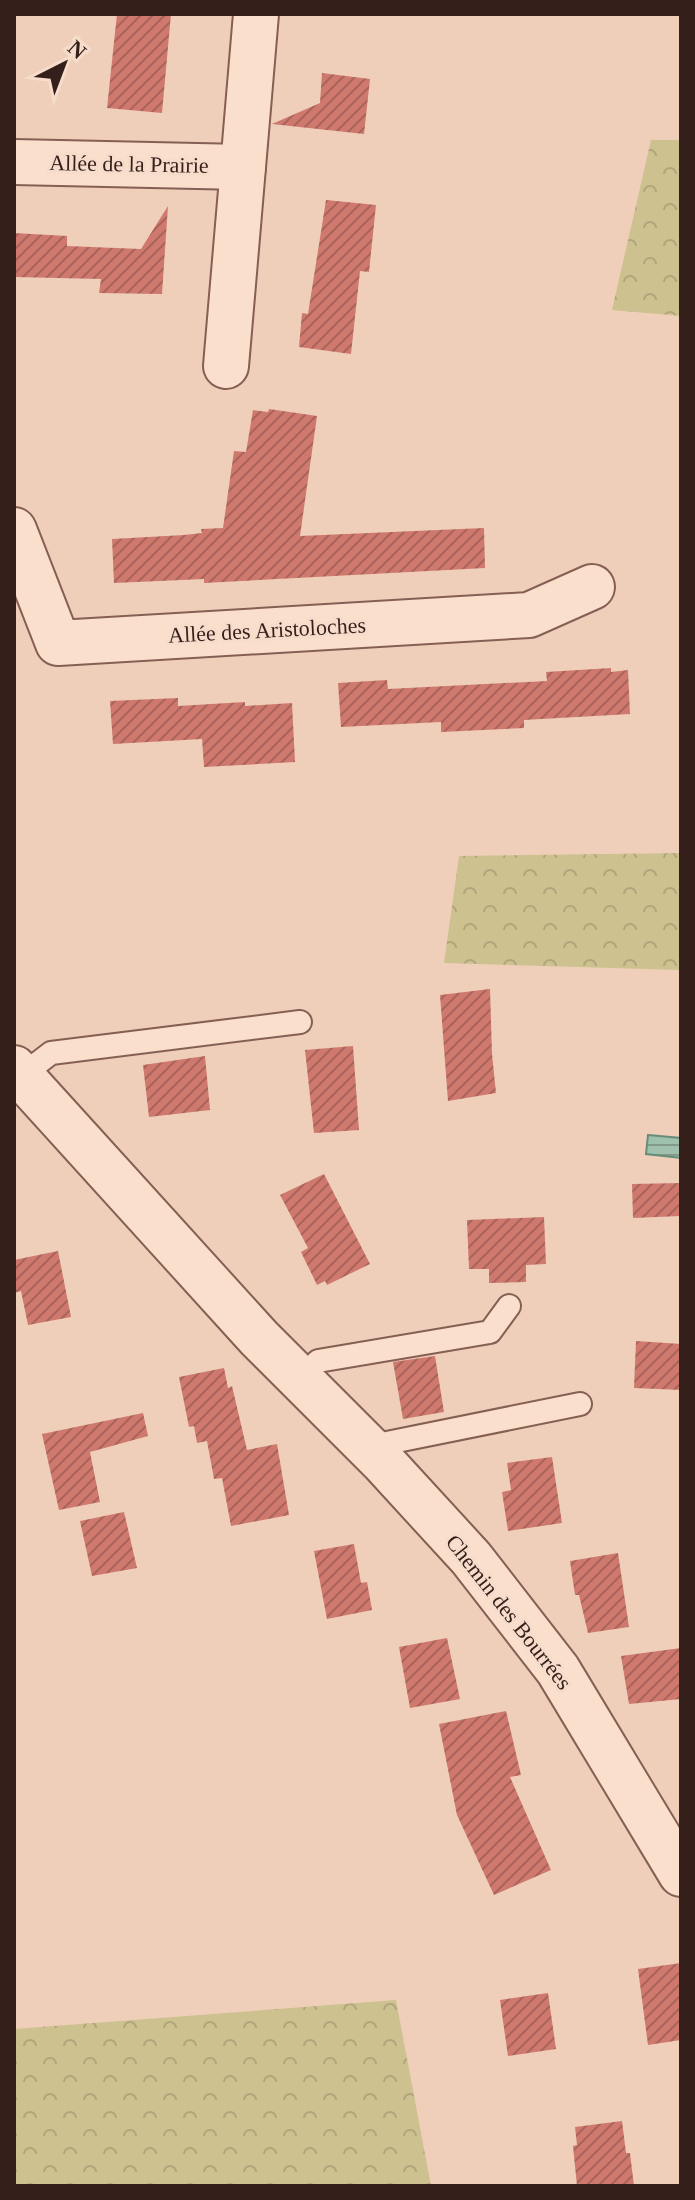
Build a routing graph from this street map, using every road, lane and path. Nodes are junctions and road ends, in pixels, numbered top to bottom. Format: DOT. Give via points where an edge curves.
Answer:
graph roads {
  1 [pos="256,14"];
  2 [pos="14,162"];
  3 [pos="243,167"];
  4 [pos="226,366"];
  5 [pos="14,530"];
  6 [pos="592,587"];
  7 [pos="300,1022"];
  8 [pos="18,1072"];
  9 [pos="509,1306"];
  10 [pos="301,1380"];
  11 [pos="580,1404"];
  12 [pos="367,1447"];
  13 [pos="681,1874"];
  1 -- 3 [label="street"];
  2 -- 3 [label="street, Allée de la Prairie"];
  3 -- 4 [label="street"];
  5 -- 6 [label="street, Allée des Aristoloches" via="58,643 529,615"];
  7 -- 8 [label="lane" via="51,1053"];
  8 -- 10 [label="street, Chemin des Bourrées"];
  9 -- 10 [label="lane" via="490,1332 318,1361"];
  10 -- 12 [label="street, Chemin des Bourrées"];
  11 -- 12 [label="lane"];
  12 -- 13 [label="street, Chemin des Bourrées" via="471,1558 558,1670"];
}
